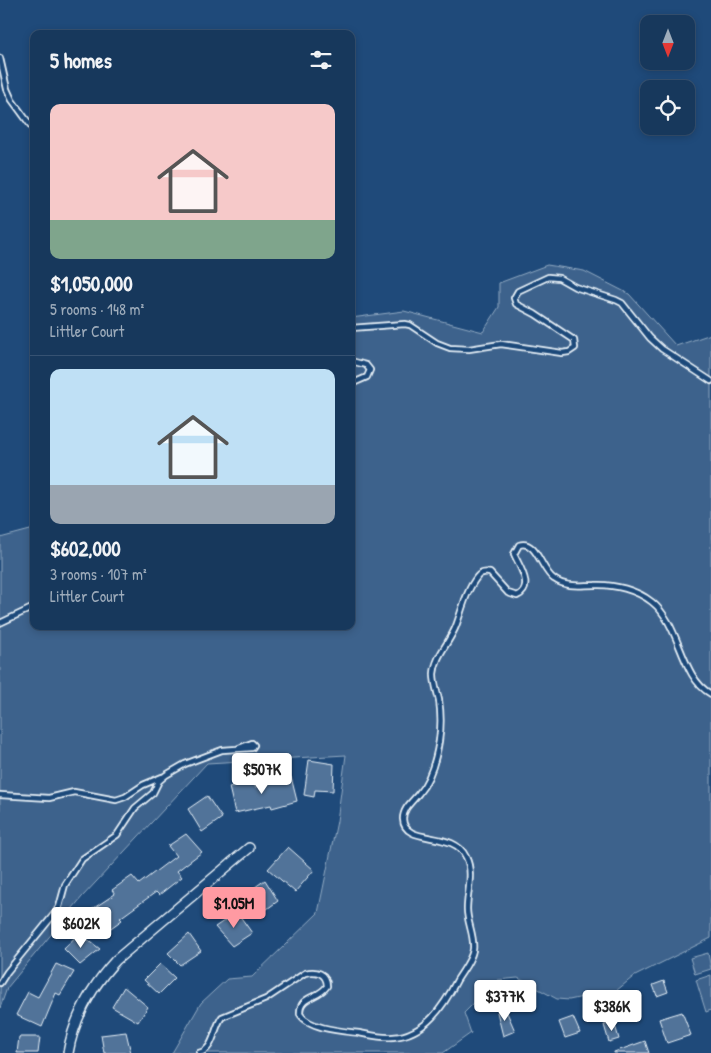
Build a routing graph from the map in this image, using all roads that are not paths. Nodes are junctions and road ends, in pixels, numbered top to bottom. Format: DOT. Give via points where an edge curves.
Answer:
graph roads {
  1 [pos="0,58"];
  2 [pos="30,125"];
  3 [pos="355,328"];
  4 [pos="355,361"];
  5 [pos="711,381"];
  6 [pos="355,382"];
  7 [pos="30,609"];
  8 [pos="0,623"];
  9 [pos="711,694"];
  10 [pos="239,748"];
  11 [pos="166,775"];
  12 [pos="0,795"];
  13 [pos="249,848"];
  14 [pos="0,984"];
  15 [pos="68,1053"];
  16 [pos="199,1053"];
  1 -- 2 [label="lane" via="7,89"];
  3 -- 5 [label="lane" via="401,323 450,348 501,344 569,352 574,348 574,340 516,304 514,298 518,292 548,276 622,303 662,349"];
  4 -- 6 [label="lane" via="370,370 368,377"];
  7 -- 8 [label="lane"];
  9 -- 16 [label="lane" via="695,678 668,620 651,601 620,588 574,586 556,580 547,572 531,546 519,545 514,554 525,580 524,592 510,595 492,574 478,575 437,662 434,675 440,710 439,742 428,781 403,816 405,825 415,834 454,843 468,863 467,912 474,948 446,1000 424,1026 405,1035 379,1036 327,1028 308,1022 300,1014 302,1003 327,986 322,974 312,971 266,999 222,1018 209,1046"];
  10 -- 11 [label="lane" via="216,751"];
  11 -- 12 [label="lane" via="116,800 74,792 49,798"];
  11 -- 14 [label="lane" via="154,793 135,808 117,835 82,859 65,885 59,907"];
  13 -- 15 [label="street" via="116,960 89,997"];
}
